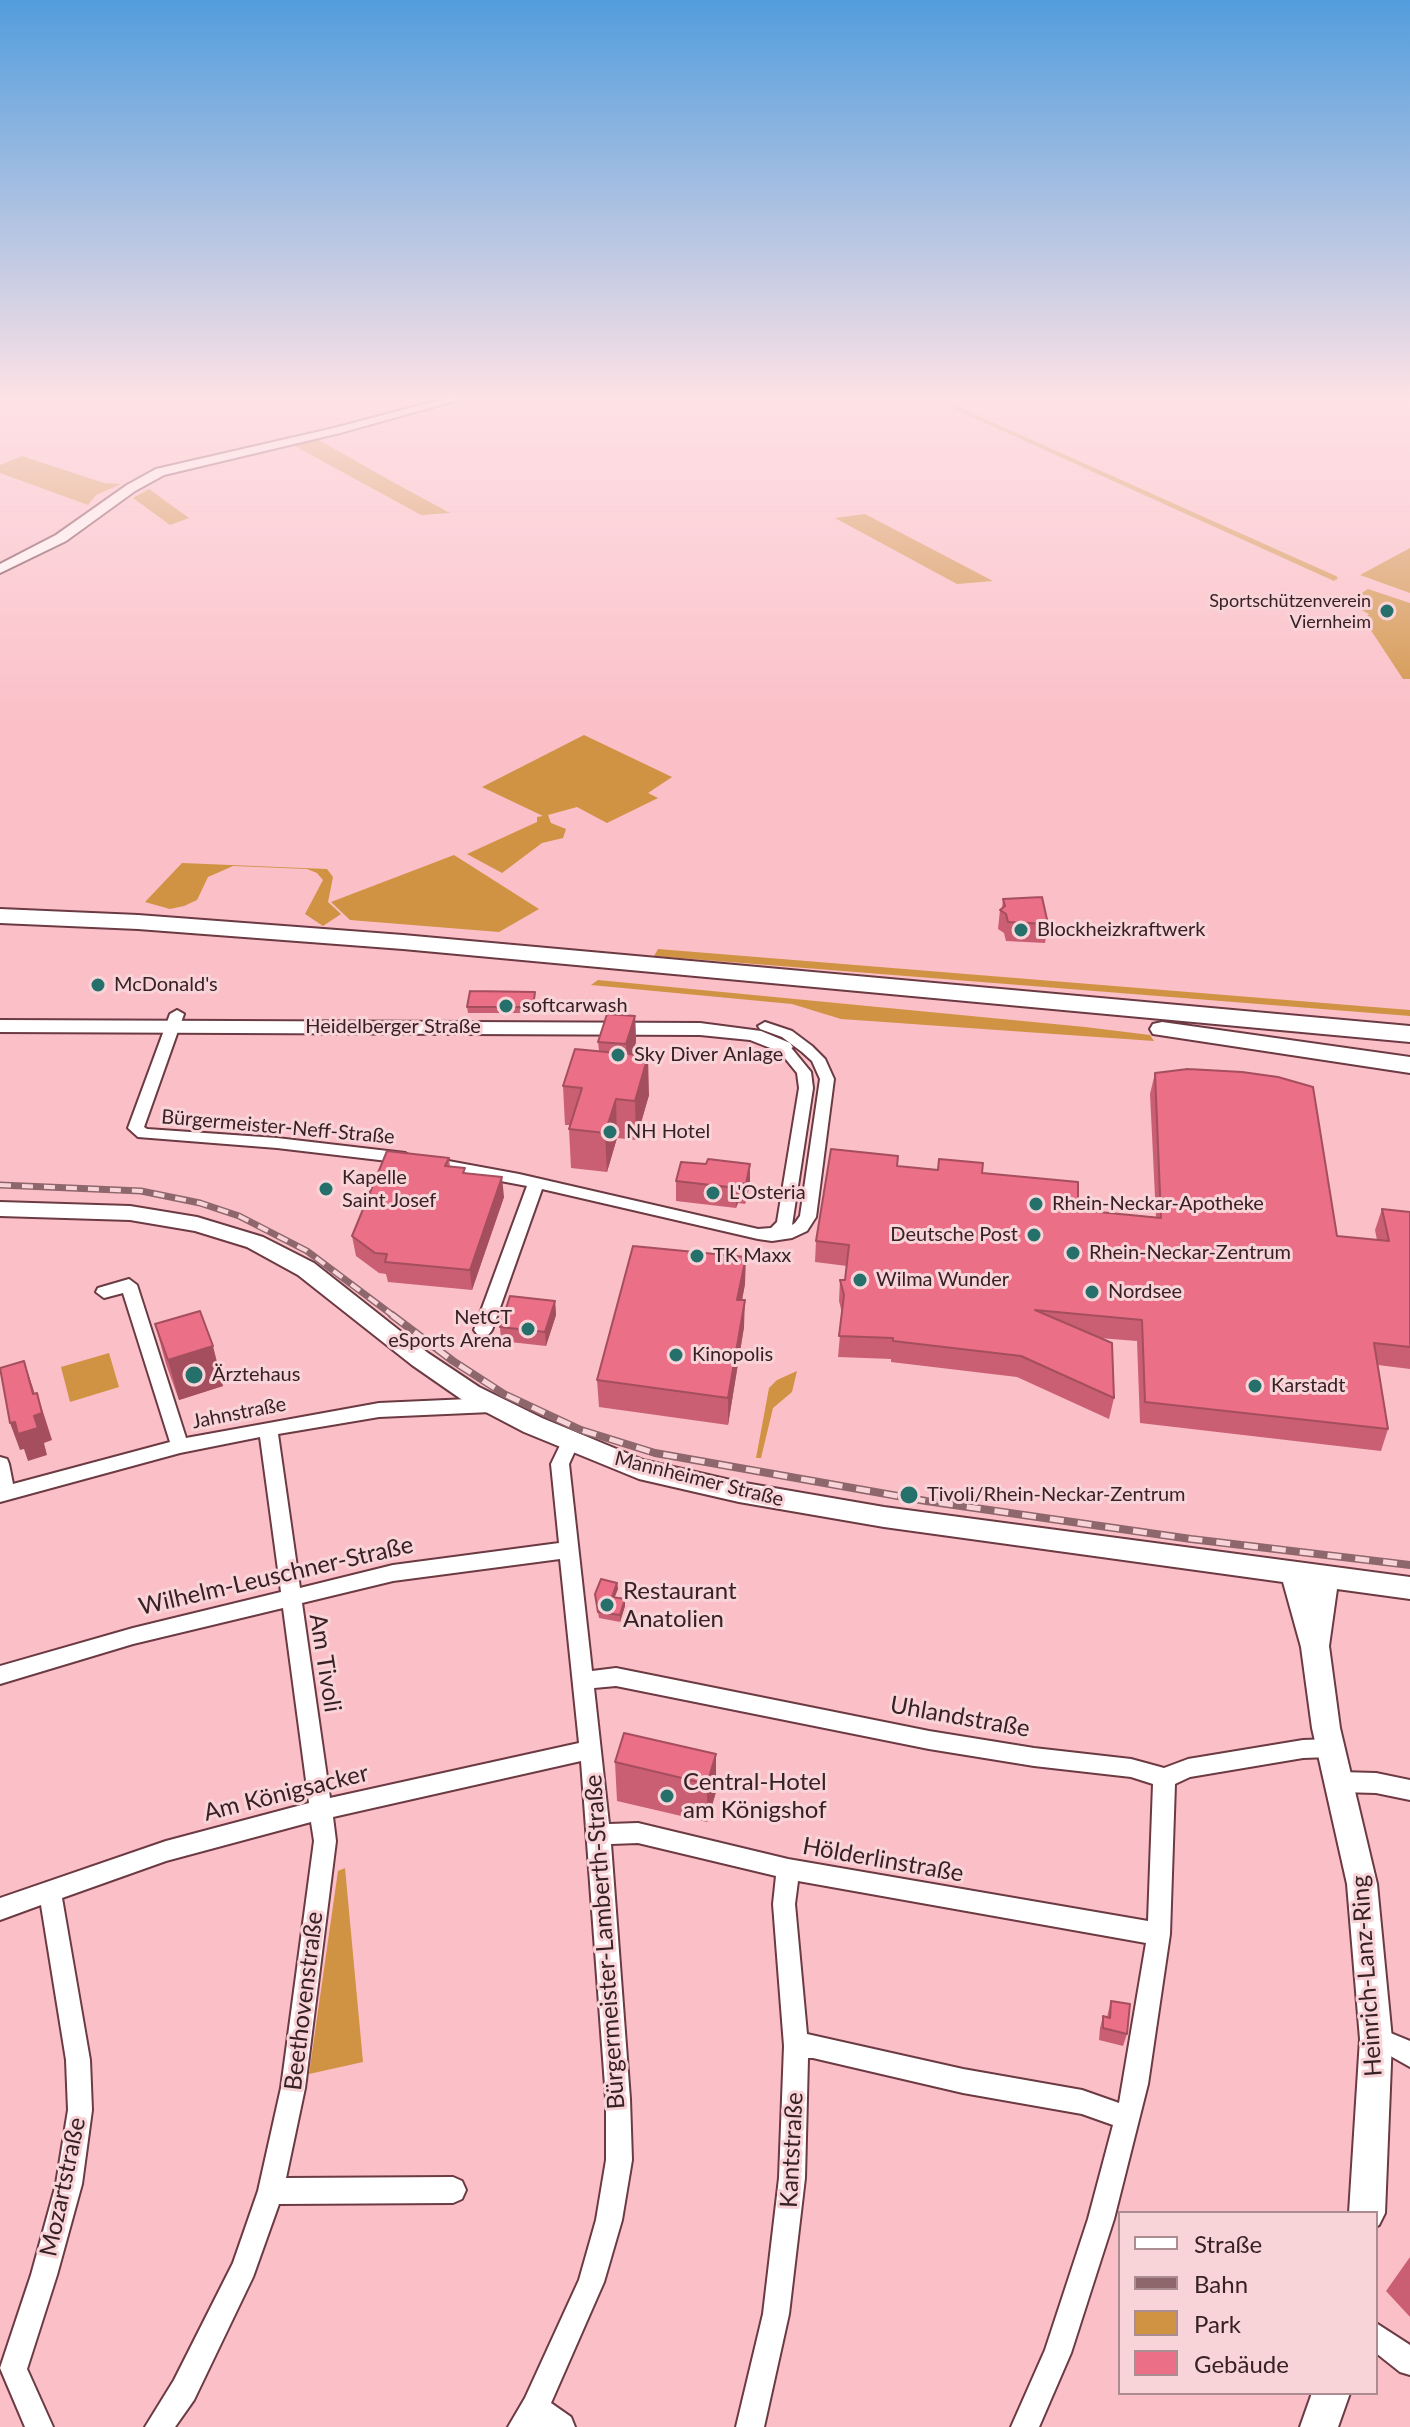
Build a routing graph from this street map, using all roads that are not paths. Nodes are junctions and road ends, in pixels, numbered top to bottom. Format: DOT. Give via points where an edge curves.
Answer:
graph roads {
  1 [pos="101,509"];
  2 [pos="0,569"];
  3 [pos="0,916"];
  4 [pos="0,928"];
  5 [pos="0,1016"];
  6 [pos="1095,1017"];
  7 [pos="1241,1019"];
  8 [pos="174,1020"];
  9 [pos="1410,1024"];
  10 [pos="0,1026"];
  11 [pos="765,1026"];
  12 [pos="1410,1034"];
  13 [pos="1410,1046"];
  14 [pos="783,1047"];
  15 [pos="1410,1065"];
  16 [pos="536,1183"];
  17 [pos="0,1209"];
  18 [pos="772,1236"];
  19 [pos="104,1292"];
  20 [pos="483,1330"];
  21 [pos="491,1405"];
  22 [pos="268,1430"];
  23 [pos="570,1442"];
  24 [pos="180,1446"];
  25 [pos="0,1464"];
  26 [pos="3,1494"];
  27 [pos="568,1550"];
  28 [pos="1295,1575"];
  29 [pos="1324,1578"];
  30 [pos="1410,1588"];
  31 [pos="288,1597"];
  32 [pos="1315,1647"];
  33 [pos="0,1675"];
  34 [pos="581,1681"];
  35 [pos="1331,1748"];
  36 [pos="590,1750"];
  37 [pos="1164,1778"];
  38 [pos="1340,1782"];
  39 [pos="1410,1790"];
  40 [pos="321,1809"];
  41 [pos="599,1834"];
  42 [pos="788,1869"];
  43 [pos="50,1891"];
  44 [pos="0,1909"];
  45 [pos="1159,1934"];
  46 [pos="1376,2039"];
  47 [pos="796,2046"];
  48 [pos="1410,2055"];
  49 [pos="1128,2118"];
  50 [pos="453,2190"];
  51 [pos="271,2191"];
  52 [pos="1367,2211"];
  53 [pos="1378,2338"];
  54 [pos="1410,2362"];
  55 [pos="1330,2395"];
  56 [pos="529,2418"];
  57 [pos="39,2427"];
  58 [pos="159,2427"];
  59 [pos="561,2427"];
  60 [pos="750,2427"];
  61 [pos="1025,2427"];
  62 [pos="1319,2427"];
  1 -- 2 [label="street" via="61,538"];
  3 -- 7 [label="highway" via="356,938"];
  4 -- 6 [label="highway" via="357,950"];
  5 -- 8 [label="street, Heidelberger Straße"];
  6 -- 13 [label="highway"];
  6 -- 15 [label="highway"];
  7 -- 9 [label="highway"];
  7 -- 12 [label="highway"];
  8 -- 10 [label="street, Heidelberger Straße"];
  8 -- 11 [label="street, Heidelberger Straße" via="727,1020"];
  8 -- 14 [label="street, Heidelberger Straße" via="700,1029 754,1035"];
  8 -- 16 [label="street, Bürgermeister-Neff-Straße" via="136,1128 143,1134 379,1154"];
  11 -- 18 [label="street" via="807,1049 827,1079 808,1217 792,1233"];
  14 -- 18 [label="street" via="804,1072 806,1088 785,1224"];
  16 -- 18 [label="street, Bürgermeister-Neff-Straße"];
  16 -- 20 [label="street"];
  17 -- 21 [label="street, Mannheimer Straße" via="130,1213 197,1224 255,1242 306,1269 420,1359"];
  19 -- 24 [label="street" via="129,1285"];
  21 -- 22 [label="street, Jahnstraße" via="379,1410"];
  21 -- 23 [label="street, Mannheimer Straße"];
  22 -- 24 [label="street, Jahnstraße"];
  22 -- 31 [label="street, Am Tivoli"];
  23 -- 27 [label="street, Bürgermeister-Lamberth-Straße" via="560,1464"];
  23 -- 28 [label="street, Mannheimer Straße" via="639,1469 749,1494"];
  24 -- 26 [label="street, Jahnstraße"];
  25 -- 26 [label="street"];
  27 -- 31 [label="street, Wilhelm-Leuschner-Straße" via="445,1565"];
  27 -- 34 [label="street, Bürgermeister-Lamberth-Straße"];
  28 -- 29 [label="street, Mannheimer Straße"];
  28 -- 32 [label="street, Heinrich-Lanz-Ring"];
  29 -- 30 [label="street, Mannheimer Straße"];
  29 -- 32 [label="street, Heinrich-Lanz-Ring"];
  31 -- 33 [label="street, Wilhelm-Leuschner-Straße"];
  31 -- 40 [label="street, Am Tivoli"];
  32 -- 35 [label="street, Heinrich-Lanz-Ring"];
  34 -- 36 [label="street, Bürgermeister-Lamberth-Straße"];
  34 -- 37 [label="street, Uhlandstraße" via="616,1677 929,1740 1131,1768"];
  35 -- 37 [label="street" via="1188,1768"];
  35 -- 38 [label="street, Heinrich-Lanz-Ring"];
  36 -- 40 [label="street, Am Königsacker"];
  36 -- 41 [label="street, Bürgermeister-Lamberth-Straße"];
  37 -- 45 [label="street"];
  38 -- 39 [label="street"];
  38 -- 46 [label="street, Heinrich-Lanz-Ring" via="1362,1884"];
  40 -- 43 [label="street, Am Königsacker" via="166,1851"];
  40 -- 51 [label="street, Beethovenstraße" via="325,1841 301,2028 286,2132"];
  41 -- 42 [label="street, Hölderlinstraße" via="638,1833"];
  41 -- 56 [label="street, Bürgermeister-Lamberth-Straße" via="619,2160 591,2282"];
  42 -- 45 [label="street, Hölderlinstraße"];
  42 -- 47 [label="street, Kantstraße" via="784,1904"];
  43 -- 44 [label="street, Am Königsacker"];
  43 -- 57 [label="street, Mozartstraße" via="78,2060 80,2110 69,2184 13,2370"];
  45 -- 49 [label="street"];
  46 -- 48 [label="street"];
  46 -- 52 [label="street, Heinrich-Lanz-Ring"];
  47 -- 49 [label="street" via="1082,2102"];
  47 -- 60 [label="street, Kantstraße" via="786,2246"];
  49 -- 61 [label="street" via="1058,2353"];
  50 -- 51 [label="street"];
  51 -- 58 [label="street, Beethovenstraße" via="213,2334"];
  53 -- 54 [label="street"];
  55 -- 62 [label="street"];
  56 -- 59 [label="street"];
}
